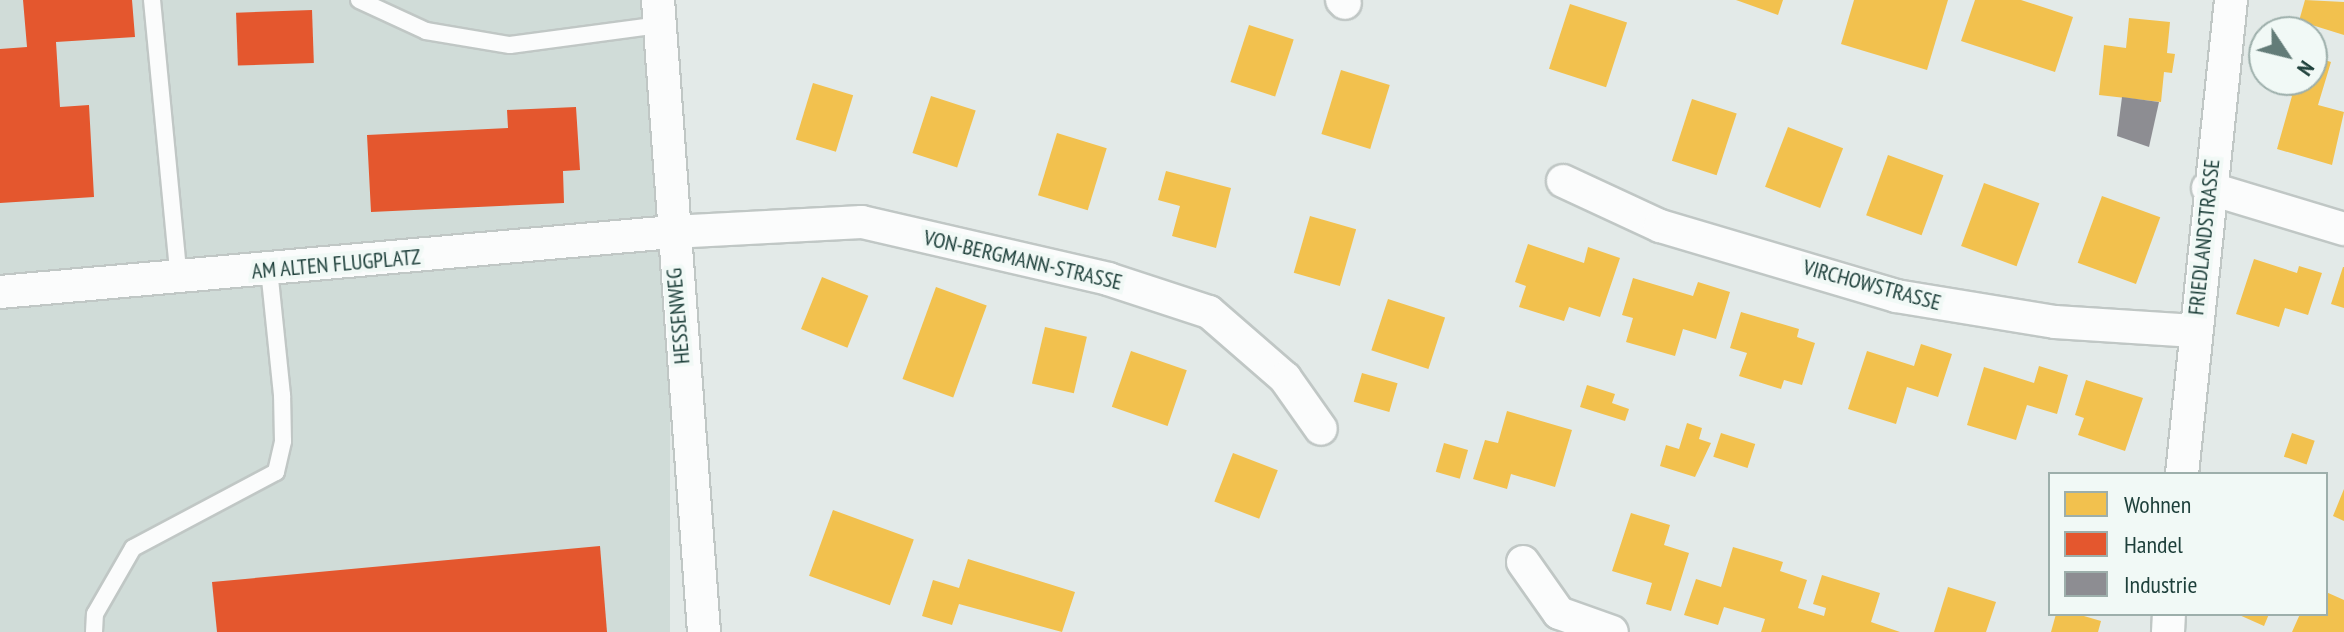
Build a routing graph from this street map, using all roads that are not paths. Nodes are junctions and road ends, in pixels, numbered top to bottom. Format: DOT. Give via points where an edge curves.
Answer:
graph roads {
  1 [pos="152,0"];
  2 [pos="359,0"];
  3 [pos="2221,2"];
  4 [pos="658,12"];
  5 [pos="1563,181"];
  6 [pos="2208,188"];
  7 [pos="2344,229"];
  8 [pos="672,232"];
  9 [pos="269,270"];
  10 [pos="179,278"];
  11 [pos="0,292"];
  12 [pos="2195,331"];
  13 [pos="1321,429"];
  14 [pos="2182,472"];
  15 [pos="1523,562"];
  16 [pos="94,632"];
  17 [pos="704,632"];
  18 [pos="1612,632"];
  1 -- 10 [label="lane"];
  2 -- 4 [label="lane" via="426,31 510,45"];
  3 -- 6 [label="street, FRIEDLANDSTRASSE"];
  4 -- 8 [label="street, HESSENWEG"];
  5 -- 12 [label="street, VIRCHOWSTRASSE" via="1660,226 1896,296 2055,322"];
  6 -- 7 [label="street"];
  6 -- 12 [label="street, FRIEDLANDSTRASSE"];
  8 -- 9 [label="street, AM ALTEN FLUGPLATZ"];
  8 -- 13 [label="street, VON-BERGMANN-STRASSE" via="862,222 1108,279 1209,312 1285,378"];
  8 -- 17 [label="street, HESSENWEG"];
  9 -- 10 [label="street, AM ALTEN FLUGPLATZ"];
  9 -- 16 [label="lane" via="282,395 283,441 276,472 133,548 95,614"];
  10 -- 11 [label="street, AM ALTEN FLUGPLATZ"];
  12 -- 14 [label="street, FRIEDLANDSTRASSE"];
  15 -- 18 [label="street" via="1559,613"];
}
